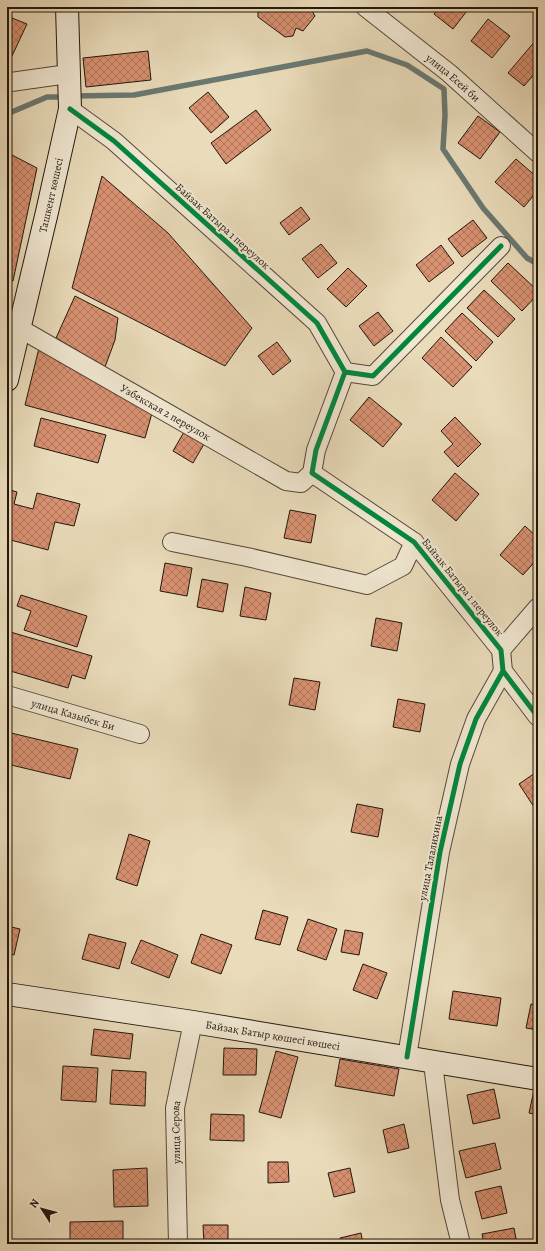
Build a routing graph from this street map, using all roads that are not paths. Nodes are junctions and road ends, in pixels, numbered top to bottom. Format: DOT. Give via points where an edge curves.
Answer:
graph roads {
  1 [pos="67,7"];
  2 [pos="365,7"];
  3 [pos="68,74"];
  4 [pos="7,81"];
  5 [pos="70,109"];
  6 [pos="538,153"];
  7 [pos="501,246"];
  8 [pos="19,328"];
  9 [pos="345,372"];
  10 [pos="7,380"];
  11 [pos="312,473"];
  12 [pos="172,542"];
  13 [pos="414,542"];
  14 [pos="538,607"];
  15 [pos="501,650"];
  16 [pos="503,671"];
  17 [pos="7,695"];
  18 [pos="538,717"];
  19 [pos="140,734"];
  20 [pos="7,994"];
  21 [pos="193,1022"];
  22 [pos="408,1057"];
  23 [pos="432,1062"];
  24 [pos="538,1079"];
  25 [pos="178,1244"];
  26 [pos="460,1244"];
  1 -- 3 [label="main road, Ташкент көшесі"];
  2 -- 6 [label="street, улица Есей би" via="449,73"];
  3 -- 4 [label="street"];
  3 -- 5 [label="main road, Ташкент көшесі"];
  5 -- 8 [label="main road, Ташкент көшесі"];
  5 -- 9 [label="street, Байзак Батыра 1 переулок" via="114,141 317,323"];
  7 -- 9 [label="street" via="372,376"];
  8 -- 10 [label="main road, Ташкент көшесі"];
  8 -- 11 [label="street, Узбекская 2 переулок" via="286,481 302,483"];
  9 -- 11 [label="street" via="316,450"];
  11 -- 13 [label="street, Байзак Батыра 1 переулок"];
  12 -- 13 [label="street, Байзак Батыра 1 переулок" via="367,585 403,566"];
  13 -- 15 [label="street, Байзак Батыра 1 переулок"];
  14 -- 15 [label="street"];
  15 -- 16 [label="street, Байзак Батыра 1 переулок"];
  16 -- 18 [label="street"];
  16 -- 22 [label="street, улица Талалихина" via="476,719 460,764 440,852"];
  17 -- 19 [label="street, улица Казыбек Би"];
  20 -- 21 [label="main road, Байзақ Батыр қөшесі көшесі"];
  21 -- 22 [label="main road, Байзақ Батыр қөшесі көшесі"];
  21 -- 25 [label="street, улица Серова" via="175,1108"];
  22 -- 23 [label="main road, Байзақ Батыр қөшесі көшесі"];
  23 -- 24 [label="main road, Байзақ Батыр қөшесі көшесі"];
  23 -- 26 [label="street" via="450,1200"];
}
